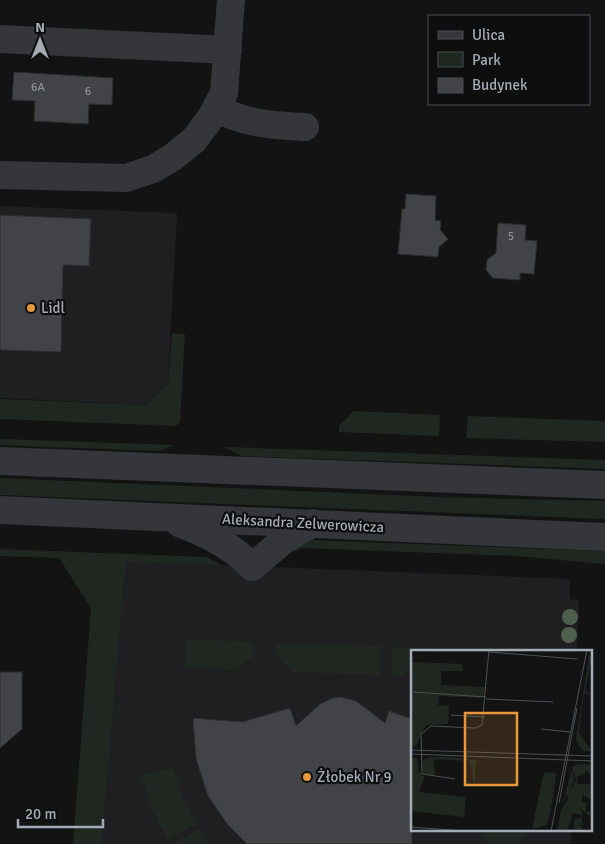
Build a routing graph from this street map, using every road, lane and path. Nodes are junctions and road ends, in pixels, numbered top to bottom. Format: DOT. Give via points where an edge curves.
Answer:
graph roads {
  1 [pos="231,0"];
  2 [pos="0,39"];
  3 [pos="228,50"];
  4 [pos="220,100"];
  5 [pos="305,128"];
  6 [pos="0,175"];
  7 [pos="0,461"];
  8 [pos="605,485"];
  9 [pos="0,510"];
  10 [pos="161,516"];
  11 [pos="312,523"];
  12 [pos="605,537"];
  1 -- 3 [label="street"];
  2 -- 3 [label="street"];
  3 -- 4 [label="street"];
  4 -- 5 [label="street" via="234,118"];
  4 -- 6 [label="street" via="194,140 153,169 126,178"];
  7 -- 8 [label="street"];
  9 -- 10 [label="street, Aleksandra Zelwerowicza"];
  10 -- 11 [label="street, Aleksandra Zelwerowicza"];
  10 -- 11 [label="street" via="223,543 252,567 284,539"];
  11 -- 12 [label="street, Aleksandra Zelwerowicza"];
}
